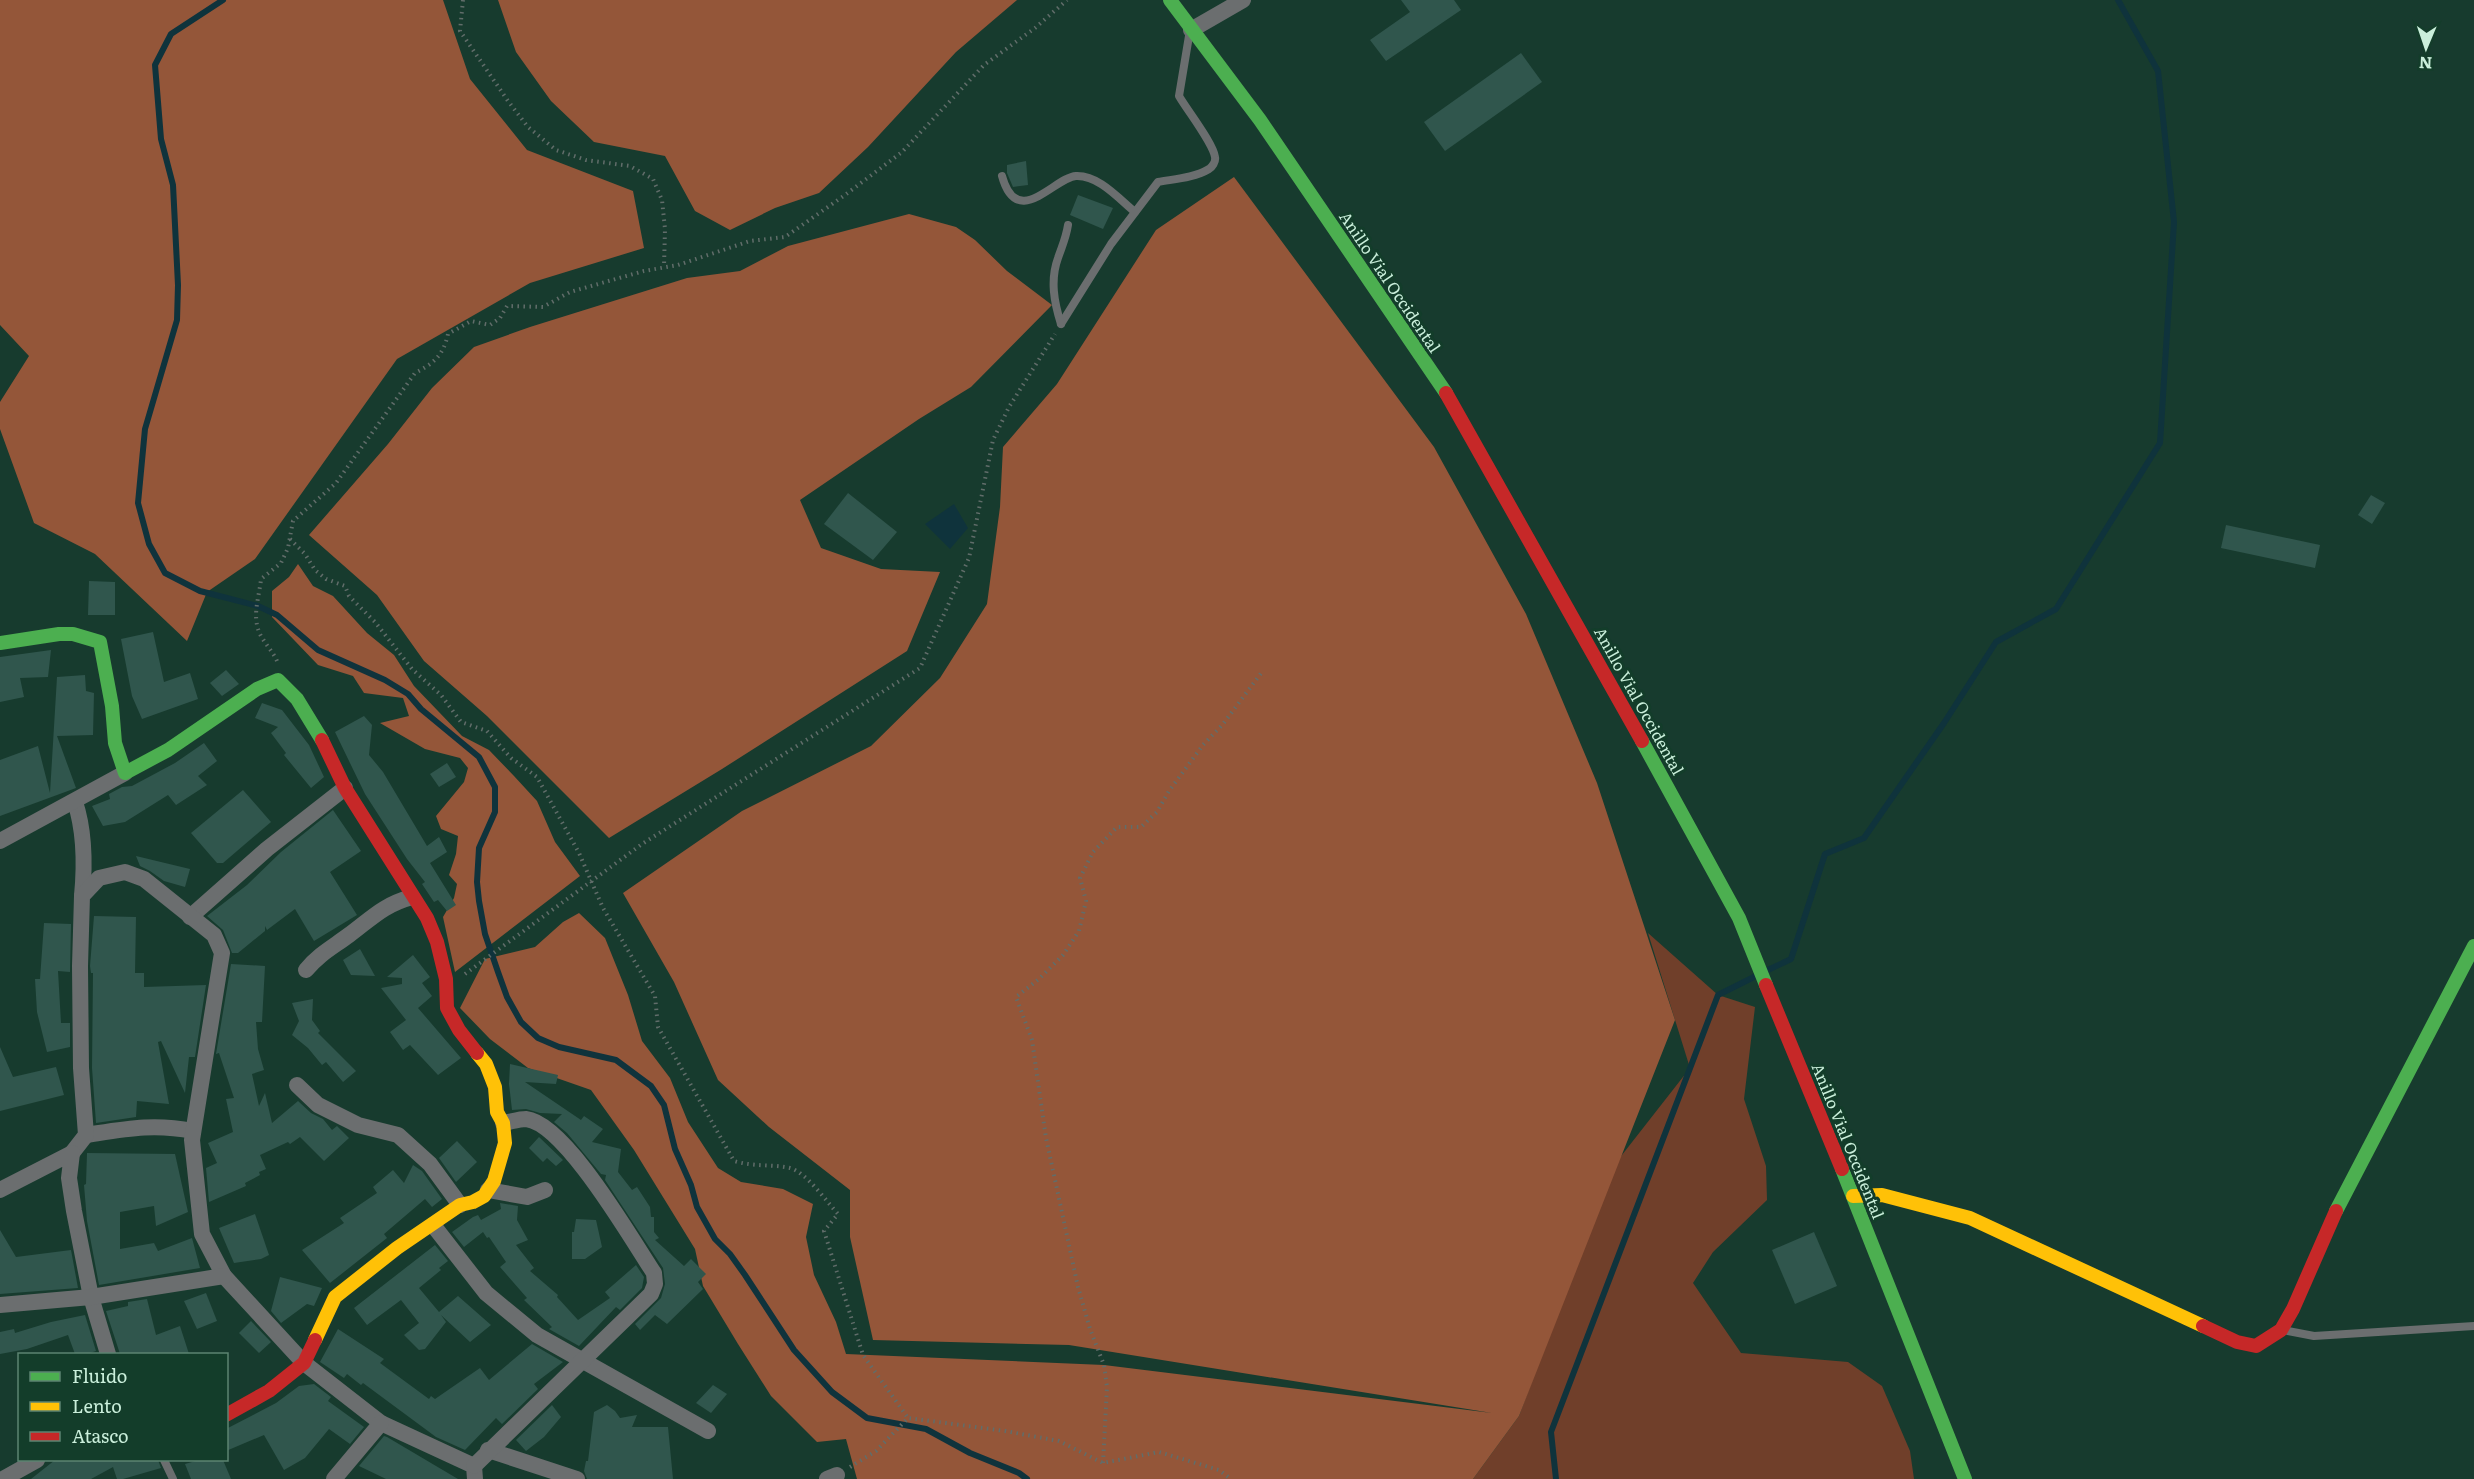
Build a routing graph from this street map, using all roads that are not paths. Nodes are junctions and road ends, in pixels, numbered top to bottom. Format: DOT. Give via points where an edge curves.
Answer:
graph roads {
  1 [pos="1170,0"];
  2 [pos="1243,0"];
  3 [pos="1191,30"];
  4 [pos="1002,176"];
  5 [pos="1135,212"];
  6 [pos="1068,225"];
  7 [pos="0,643"];
  8 [pos="125,773"];
  9 [pos="345,788"];
  10 [pos="75,802"];
  11 [pos="0,841"];
  12 [pos="82,896"];
  13 [pos="412,897"];
  14 [pos="190,917"];
  15 [pos="2474,946"];
  16 [pos="306,970"];
  17 [pos="297,1085"];
  18 [pos="503,1123"];
  19 [pos="193,1131"];
  20 [pos="86,1135"];
  21 [pos="72,1153"];
  22 [pos="0,1190"];
  23 [pos="488,1190"];
  24 [pos="545,1190"];
  25 [pos="1853,1196"];
  26 [pos="460,1205"];
  27 [pos="433,1225"];
  28 [pos="224,1276"];
  29 [pos="91,1297"];
  30 [pos="0,1305"];
  31 [pos="2474,1326"];
  32 [pos="2281,1330"];
  33 [pos="108,1353"];
  34 [pos="580,1360"];
  35 [pos="304,1363"];
  36 [pos="228,1414"];
  37 [pos="381,1423"];
  38 [pos="708,1431"];
  39 [pos="488,1450"];
  40 [pos="35,1461"];
  41 [pos="164,1461"];
  42 [pos="475,1472"];
  43 [pos="3,1479"];
  44 [pos="173,1479"];
  45 [pos="334,1479"];
  46 [pos="577,1479"];
  47 [pos="1965,1479"];
  1 -- 3 [label="main road, Anillo Vial Occidental"];
  2 -- 3 [label="street"];
  3 -- 5 [label="lane" via="1179,96 1209,143 1214,164 1193,175 1158,182"];
  3 -- 25 [label="main road, Anillo Vial Occidental" via="1267,130 1439,382 1580,629 1739,918"];
  4 -- 5 [label="lane" via="1008,191 1024,200 1046,193 1069,177 1083,177 1106,188"];
  5 -- 6 [label="lane" via="1061,324 1053,289"];
  7 -- 8 [label="main road" via="59,634 100,642 115,743"];
  8 -- 9 [label="main road" via="168,750 257,688 278,680 297,699 320,736"];
  8 -- 10 [label="street"];
  9 -- 13 [label="main road"];
  9 -- 14 [label="street" via="267,849"];
  10 -- 11 [label="street"];
  10 -- 12 [label="street" via="83,837"];
  12 -- 14 [label="street" via="99,878 125,872 144,879"];
  12 -- 20 [label="street" via="81,1068"];
  13 -- 16 [label="street" via="394,902 366,919"];
  13 -- 18 [label="main road" via="437,942 447,979 447,1008 486,1064"];
  14 -- 19 [label="street" via="214,935 222,952"];
  15 -- 32 [label="main road" via="2325,1231"];
  17 -- 26 [label="street" via="318,1105 358,1125 398,1135 430,1164"];
  18 -- 23 [label="main road" via="505,1143"];
  18 -- 34 [label="street" via="527,1119 543,1127 576,1157 654,1273 651,1294"];
  19 -- 20 [label="street" via="135,1126"];
  19 -- 28 [label="street" via="202,1234"];
  20 -- 21 [label="street"];
  21 -- 22 [label="street"];
  21 -- 29 [label="street" via="69,1178"];
  23 -- 24 [label="street" via="527,1197"];
  23 -- 26 [label="main road" via="473,1202"];
  25 -- 32 [label="main road" via="1882,1195 1970,1218 2237,1342 2256,1346"];
  25 -- 47 [label="main road, Anillo Vial Occidental"];
  26 -- 27 [label="main road"];
  27 -- 34 [label="street" via="486,1293 537,1335"];
  27 -- 35 [label="main road" via="335,1297"];
  28 -- 29 [label="street"];
  28 -- 35 [label="street"];
  29 -- 30 [label="street"];
  29 -- 33 [label="street"];
  31 -- 32 [label="lane" via="2314,1336"];
  34 -- 38 [label="street"];
  34 -- 39 [label="street"];
  35 -- 36 [label="main road" via="269,1391"];
  35 -- 37 [label="street"];
  37 -- 42 [label="street"];
  37 -- 45 [label="street"];
  39 -- 42 [label="street"];
  39 -- 46 [label="street"];
  40 -- 43 [label="street"];
  41 -- 44 [label="lane"];
}
